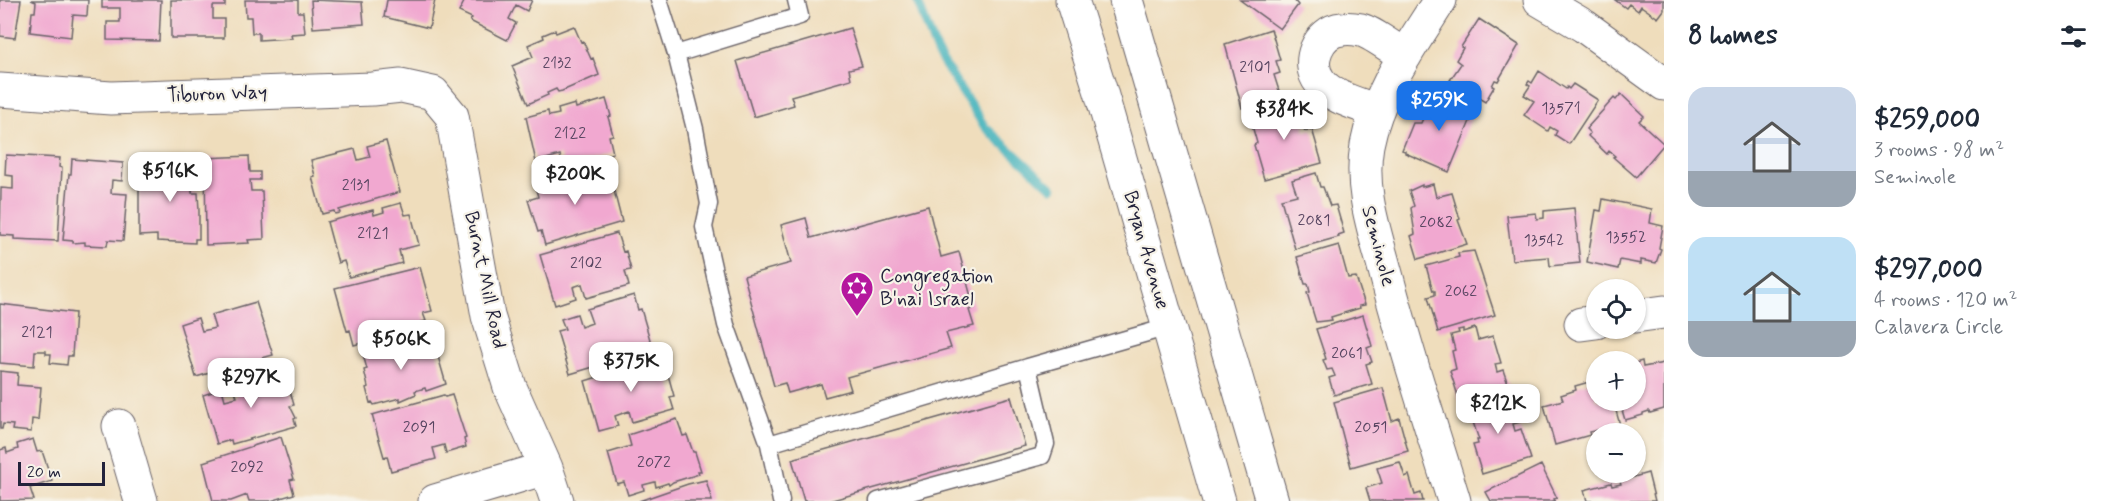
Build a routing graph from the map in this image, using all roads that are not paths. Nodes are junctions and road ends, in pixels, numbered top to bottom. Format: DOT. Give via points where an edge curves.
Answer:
graph roads {
  1 [pos="659,0"];
  2 [pos="796,0"];
  3 [pos="1072,0"];
  4 [pos="1126,0"];
  5 [pos="1440,0"];
  6 [pos="1540,0"];
  7 [pos="676,54"];
  8 [pos="1405,56"];
  9 [pos="1664,84"];
  10 [pos="0,90"];
  11 [pos="433,93"];
  12 [pos="1377,111"];
  13 [pos="1664,312"];
  14 [pos="1646,314"];
  15 [pos="1168,327"];
  16 [pos="1028,367"];
  17 [pos="118,426"];
  18 [pos="769,444"];
  19 [pos="546,468"];
  20 [pos="141,501"];
  21 [pos="435,501"];
  22 [pos="557,501"];
  23 [pos="781,501"];
  24 [pos="878,501"];
  25 [pos="1219,501"];
  26 [pos="1272,501"];
  27 [pos="1454,501"];
  1 -- 7 [label="lane"];
  2 -- 7 [label="lane" via="800,16"];
  3 -- 15 [label="street, Bryan Avenue"];
  4 -- 26 [label="street"];
  5 -- 8 [label="street, Seminole"];
  6 -- 9 [label="street" via="1584,26"];
  7 -- 18 [label="lane" via="709,204 704,227 726,325"];
  8 -- 12 [label="street, Seminole"];
  8 -- 12 [label="street" via="1363,31 1341,28 1326,35 1316,49 1312,66 1320,82 1340,97"];
  10 -- 11 [label="street, Tiburon Way" via="111,98 401,86"];
  11 -- 19 [label="street, Burnt Mill Road" via="452,116 488,316 510,387"];
  12 -- 27 [label="street, Seminole" via="1366,146 1365,196"];
  13 -- 14 [label="street"];
  15 -- 16 [label="lane"];
  15 -- 25 [label="street, Bryan Avenue"];
  16 -- 18 [label="lane"];
  16 -- 24 [label="lane" via="1046,444 1042,456"];
  17 -- 20 [label="street"];
  18 -- 23 [label="lane"];
  19 -- 21 [label="street"];
  19 -- 22 [label="street, Burnt Mill Road"];
}
